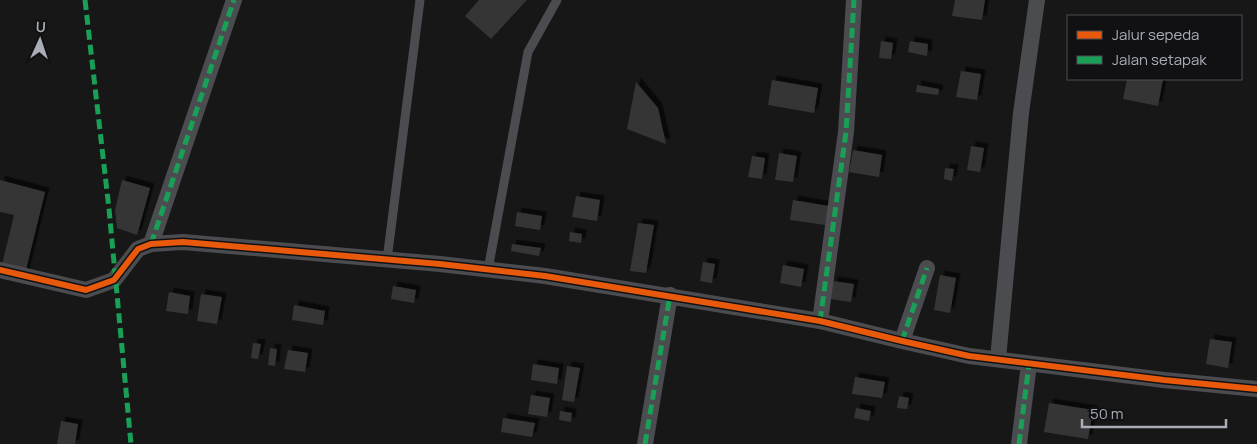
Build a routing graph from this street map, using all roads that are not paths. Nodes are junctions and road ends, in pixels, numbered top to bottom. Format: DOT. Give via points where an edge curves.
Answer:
graph roads {
  1 [pos="234,0"];
  2 [pos="420,0"];
  3 [pos="557,0"];
  4 [pos="854,0"];
  5 [pos="1037,0"];
  6 [pos="151,244"];
  7 [pos="387,260"];
  8 [pos="928,268"];
  9 [pos="0,270"];
  10 [pos="488,270"];
  11 [pos="670,295"];
  12 [pos="820,321"];
  13 [pos="902,342"];
  14 [pos="998,359"];
  15 [pos="1029,364"];
  16 [pos="1257,389"];
  17 [pos="645,444"];
  18 [pos="1019,444"];
  1 -- 6 [label="street"];
  2 -- 7 [label="lane"];
  3 -- 10 [label="lane" via="528,52"];
  4 -- 12 [label="street" via="846,132"];
  5 -- 14 [label="street" via="1021,113"];
  6 -- 7 [label="street" via="184,242"];
  6 -- 9 [label="street" via="138,249 114,280 86,290"];
  7 -- 10 [label="street"];
  8 -- 13 [label="street"];
  10 -- 11 [label="street"];
  11 -- 12 [label="street"];
  11 -- 17 [label="street"];
  12 -- 13 [label="street"];
  13 -- 14 [label="street"];
  14 -- 15 [label="street"];
  15 -- 16 [label="street"];
  15 -- 18 [label="street"];
}
